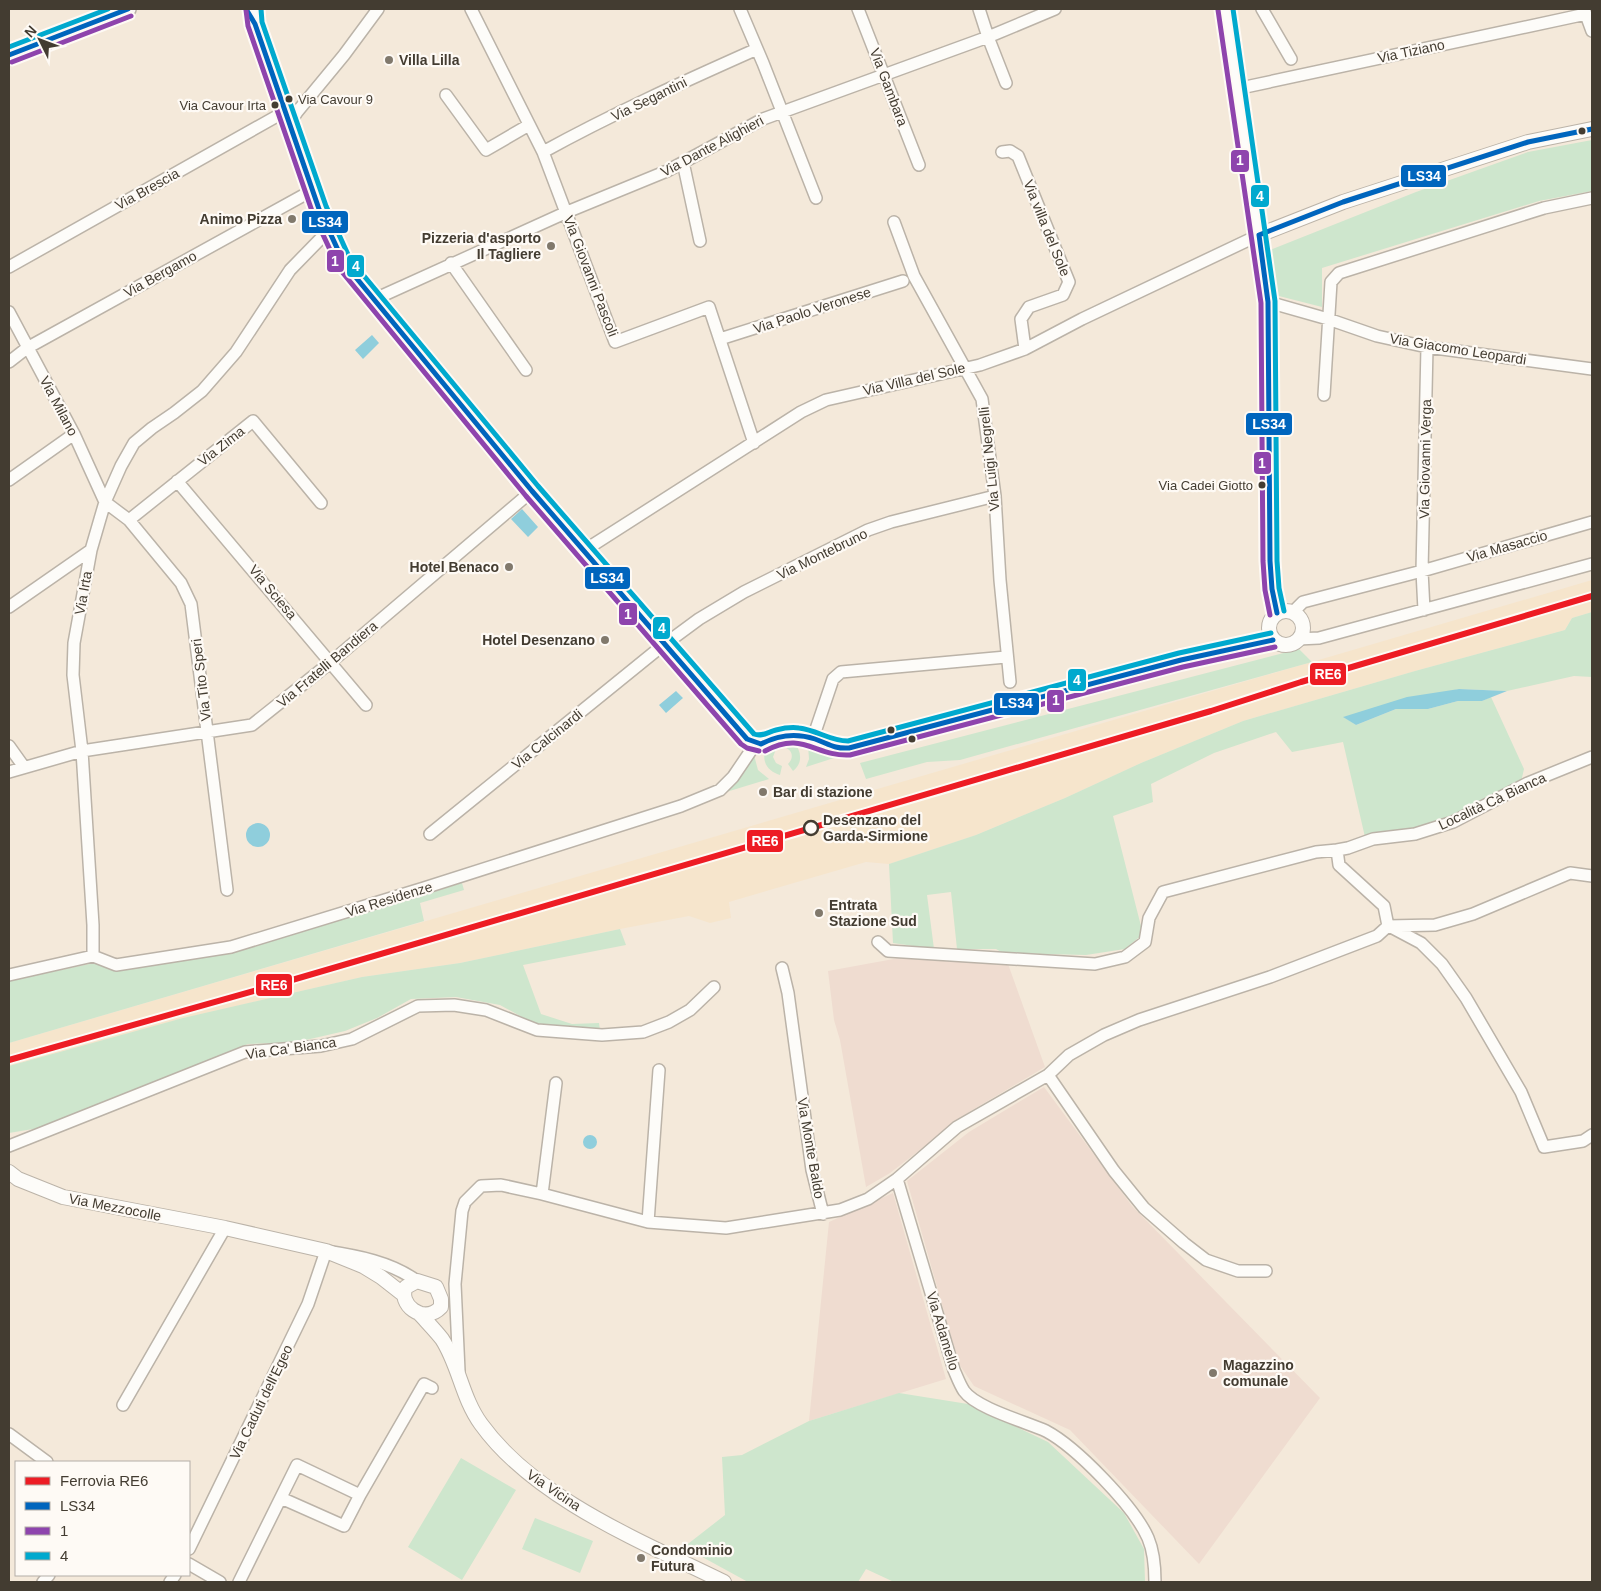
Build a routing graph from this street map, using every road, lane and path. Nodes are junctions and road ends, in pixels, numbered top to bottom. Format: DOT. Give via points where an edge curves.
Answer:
graph roads {
  1 [pos="128,9"];
  2 [pos="246,9"];
  3 [pos="253,9"];
  4 [pos="378,9"];
  5 [pos="471,9"];
  6 [pos="740,9"];
  7 [pos="858,9"];
  8 [pos="979,9"];
  9 [pos="1055,9"];
  10 [pos="1225,9"];
  11 [pos="1262,9"];
  12 [pos="1585,11"];
  13 [pos="255,24"];
  14 [pos="1592,31"];
  15 [pos="988,38"];
  16 [pos="757,48"];
  17 [pos="9,56"];
  18 [pos="1291,59"];
  19 [pos="884,74"];
  20 [pos="1006,82"];
  21 [pos="1236,89"];
  22 [pos="446,96"];
  23 [pos="782,111"];
  24 [pos="288,117"];
  25 [pos="529,125"];
  26 [pos="1592,129"];
  27 [pos="543,152"];
  28 [pos="1002,152"];
  29 [pos="683,162"];
  30 [pos="919,165"];
  31 [pos="313,190"];
  32 [pos="816,198"];
  33 [pos="1592,198"];
  34 [pos="567,212"];
  35 [pos="894,222"];
  36 [pos="329,230"];
  37 [pos="1259,235"];
  38 [pos="700,241"];
  39 [pos="451,263"];
  40 [pos="9,267"];
  41 [pos="903,281"];
  42 [pos="376,299"];
  43 [pos="1268,302"];
  44 [pos="9,312"];
  45 [pos="1328,319"];
  46 [pos="720,339"];
  47 [pos="1427,347"];
  48 [pos="27,348"];
  49 [pos="1025,349"];
  50 [pos="9,362"];
  51 [pos="965,368"];
  52 [pos="1592,369"];
  53 [pos="526,370"];
  54 [pos="1324,395"];
  55 [pos="74,434"];
  56 [pos="754,443"];
  57 [pos="9,480"];
  58 [pos="178,481"];
  59 [pos="532,491"];
  60 [pos="995,496"];
  61 [pos="105,502"];
  62 [pos="321,503"];
  63 [pos="130,520"];
  64 [pos="1592,522"];
  65 [pos="90,550"];
  66 [pos="585,550"];
  67 [pos="1592,564"];
  68 [pos="1422,571"];
  69 [pos="9,607"];
  70 [pos="1424,610"];
  71 [pos="1293,612"];
  72 [pos="1277,613"];
  73 [pos="1274,640"];
  74 [pos="1298,640"];
  75 [pos="664,644"];
  76 [pos="1006,657"];
  77 [pos="331,662"];
  78 [pos="1010,682"];
  79 [pos="366,705"];
  80 [pos="207,732"];
  81 [pos="813,738"];
  82 [pos="758,743"];
  83 [pos="9,746"];
  84 [pos="82,751"];
  85 [pos="1592,756"];
  86 [pos="24,767"];
  87 [pos="9,772"];
  88 [pos="430,834"];
  89 [pos="1337,850"];
  90 [pos="1592,876"];
  91 [pos="227,890"];
  92 [pos="1388,926"];
  93 [pos="878,942"];
  94 [pos="94,956"];
  95 [pos="782,968"];
  96 [pos="9,975"];
  97 [pos="714,987"];
  98 [pos="659,1070"];
  99 [pos="1048,1075"];
  100 [pos="556,1083"];
  101 [pos="1592,1135"];
  102 [pos="9,1146"];
  103 [pos="9,1172"];
  104 [pos="897,1180"];
  105 [pos="542,1194"];
  106 [pos="823,1214"];
  107 [pos="648,1222"];
  108 [pos="225,1228"];
  109 [pos="326,1251"];
  110 [pos="1266,1271"];
  111 [pos="382,1277"];
  112 [pos="415,1281"];
  113 [pos="455,1284"];
  114 [pos="440,1294"];
  115 [pos="404,1295"];
  116 [pos="437,1311"];
  117 [pos="419,1313"];
  118 [pos="442,1339"];
  119 [pos="460,1380"];
  120 [pos="432,1388"];
  121 [pos="123,1405"];
  122 [pos="9,1434"];
  123 [pos="46,1461"];
  124 [pos="360,1495"];
  125 [pos="281,1498"];
  126 [pos="190,1548"];
  127 [pos="190,1565"];
  128 [pos="220,1582"];
  129 [pos="239,1582"];
  130 [pos="724,1582"];
  131 [pos="1155,1582"];
  1 -- 17 [label="main road"];
  2 -- 13 [label="street"];
  3 -- 13 [label="street"];
  4 -- 24 [label="street" via="297,112"];
  5 -- 25 [label="street, Via Giovanni Pascoli"];
  6 -- 16 [label="street"];
  7 -- 19 [label="street, Via Gambara"];
  8 -- 15 [label="street"];
  9 -- 15 [label="street, Via Dante Alighieri"];
  10 -- 21 [label="street"];
  11 -- 18 [label="street"];
  12 -- 14 [label="street"];
  12 -- 21 [label="street, Via Tiziano"];
  13 -- 24 [label="street"];
  15 -- 19 [label="street, Via Dante Alighieri"];
  15 -- 20 [label="street"];
  16 -- 23 [label="street"];
  16 -- 27 [label="street, Via Segantini"];
  19 -- 23 [label="street, Via Dante Alighieri"];
  19 -- 30 [label="street, Via Gambara"];
  21 -- 37 [label="street"];
  22 -- 25 [label="street" via="486,150"];
  23 -- 29 [label="street, Via Dante Alighieri"];
  23 -- 32 [label="street"];
  24 -- 31 [label="street"];
  24 -- 40 [label="street, Via Brescia"];
  25 -- 27 [label="street, Via Giovanni Pascoli"];
  26 -- 37 [label="street" via="1528,142 1343,202"];
  27 -- 34 [label="street, Via Giovanni Pascoli"];
  28 -- 49 [label="street, Via villa del Sole" via="1010,151 1018,156 1069,282 1063,295 1029,307 1021,319"];
  29 -- 34 [label="street, Via Dante Alighieri"];
  29 -- 38 [label="street"];
  31 -- 36 [label="street"];
  31 -- 48 [label="street, Via Bergamo"];
  33 -- 45 [label="street" via="1544,208 1339,273 1331,282"];
  34 -- 39 [label="street, Via Dante Alighieri"];
  34 -- 46 [label="street, Via Giovanni Pascoli" via="615,342 710,307"];
  35 -- 51 [label="street, Via Luigi Negrelli" via="914,276"];
  36 -- 42 [label="street" via="344,263"];
  36 -- 61 [label="street, Via Irta" via="290,270 240,347 202,391 134,443"];
  37 -- 43 [label="street"];
  37 -- 49 [label="street, Via Villa del Sole"];
  39 -- 42 [label="street, Via Dante Alighieri"];
  39 -- 53 [label="street"];
  41 -- 46 [label="street, Via Paolo Veronese"];
  42 -- 59 [label="street"];
  43 -- 45 [label="street, Via Giacomo Leopardi"];
  43 -- 72 [label="street" via="1270,562"];
  44 -- 48 [label="street, Via Milano"];
  45 -- 47 [label="street, Via Giacomo Leopardi" via="1377,336"];
  45 -- 54 [label="street"];
  46 -- 56 [label="street, Via Giovanni Pascoli"];
  47 -- 52 [label="street, Via Giacomo Leopardi"];
  47 -- 68 [label="street, Via Giovanni Verga"];
  48 -- 50 [label="street, Via Bergamo"];
  48 -- 55 [label="street, Via Milano"];
  49 -- 51 [label="street, Via Villa del Sole"];
  51 -- 56 [label="street, Via Villa del Sole" via="826,400 801,412"];
  51 -- 60 [label="street, Via Luigi Negrelli" via="982,399"];
  55 -- 57 [label="street"];
  55 -- 61 [label="street, Via Milano"];
  56 -- 66 [label="street, Via Villa del Sole"];
  58 -- 62 [label="street, Via Zima" via="253,421"];
  58 -- 63 [label="street, Via Zima"];
  58 -- 77 [label="street, Via Sciesa"];
  59 -- 66 [label="street"];
  59 -- 77 [label="street, Via Fratelli Bandiera"];
  60 -- 75 [label="street, Via Montebruno" via="868,530 744,592"];
  60 -- 76 [label="street, Via Luigi Negrelli"];
  61 -- 63 [label="street, Via Tito Speri"];
  61 -- 65 [label="street, Via Irta"];
  63 -- 80 [label="street, Via Tito Speri" via="181,583 191,604"];
  64 -- 68 [label="street, Via Masaccio"];
  65 -- 69 [label="street"];
  65 -- 84 [label="street, Via Irta" via="74,643 73,675"];
  66 -- 75 [label="street"];
  67 -- 70 [label="street"];
  68 -- 70 [label="street"];
  68 -- 71 [label="street, Via Masaccio" via="1303,602"];
  70 -- 74 [label="street" via="1320,638"];
  71 -- 72 [label="street"];
  71 -- 74 [label="street" via="1303,624"];
  72 -- 73 [label="street" via="1268,625"];
  73 -- 74 [label="street" via="1283,645"];
  73 -- 81 [label="street" via="1181,660 866,745 837,749"];
  75 -- 82 [label="street" via="747,739"];
  75 -- 88 [label="street, Via Calcinardi"];
  76 -- 78 [label="street, Via Luigi Negrelli"];
  76 -- 81 [label="street" via="840,672 832,679"];
  77 -- 79 [label="street, Via Sciesa"];
  77 -- 80 [label="street, Via Fratelli Bandiera" via="252,725"];
  80 -- 84 [label="street, Via Fratelli Bandiera"];
  80 -- 91 [label="street, Via Tito Speri"];
  81 -- 82 [label="street" via="774,737"];
  82 -- 94 [label="street, Via Residenze" via="720,790 681,806 231,948 116,965"];
  83 -- 86 [label="street"];
  84 -- 86 [label="street, Via Fratelli Bandiera"];
  84 -- 94 [label="street, Via Irta"];
  85 -- 89 [label="street, Località Cà Bianca" via="1528,782 1453,822 1415,834 1373,840"];
  86 -- 87 [label="street, Via Fratelli Bandiera"];
  89 -- 92 [label="street" via="1339,865 1384,906"];
  89 -- 93 [label="street, Località Cà Bianca" via="1316,852 1163,892 1149,918 1145,942 1126,957 1095,964 888,950"];
  90 -- 92 [label="street" via="1570,873 1473,914 1435,925"];
  92 -- 99 [label="street" via="1377,936 1104,1035 1069,1055"];
  92 -- 101 [label="street" via="1421,943 1442,964 1466,998 1521,1092 1544,1147 1583,1141"];
  94 -- 96 [label="street"];
  95 -- 106 [label="street, Via Monte Baldo" via="812,1170"];
  97 -- 102 [label="street, Via Ca' Bianca" via="690,1010 670,1022 643,1032 602,1035 537,1030 486,1010 454,1005 418,1006 352,1038 321,1046 245,1052"];
  98 -- 107 [label="street"];
  99 -- 104 [label="street" via="957,1127"];
  99 -- 110 [label="street" via="1114,1171 1144,1208 1206,1260 1238,1270"];
  100 -- 105 [label="street"];
  103 -- 108 [label="street, Via Mezzocolle" via="18,1179 63,1197"];
  104 -- 106 [label="street" via="868,1199"];
  104 -- 131 [label="street, Via Adamello" via="954,1370 965,1393 988,1408 1046,1432 1072,1449 1132,1511 1148,1538 1156,1564"];
  105 -- 107 [label="street, Via Monte Baldo"];
  105 -- 113 [label="street, Via Monte Baldo" via="501,1185 481,1186 465,1202"];
  106 -- 107 [label="street, Via Monte Baldo" via="726,1228"];
  108 -- 109 [label="street, Via Mezzocolle"];
  108 -- 121 [label="street"];
  109 -- 111 [label="street, Via Mezzocolle"];
  109 -- 112 [label="street" via="361,1256 404,1272"];
  109 -- 126 [label="street, Via Caduti dell'Egeo" via="308,1304"];
  111 -- 112 [label="street, Via Mezzocolle"];
  111 -- 115 [label="street, Via Mezzocolle"];
  112 -- 114 [label="street" via="436,1287"];
  112 -- 115 [label="street" via="406,1287"];
  113 -- 114 [label="street"];
  113 -- 119 [label="street"];
  114 -- 116 [label="street" via="442,1303"];
  115 -- 117 [label="street" via="405,1301"];
  116 -- 117 [label="street" via="426,1315"];
  116 -- 118 [label="street, Via Vicina"];
  117 -- 118 [label="street, Via Vicina"];
  118 -- 119 [label="street, Via Vicina"];
  119 -- 130 [label="street, Via Vicina" via="481,1424 502,1450 532,1476 566,1500 621,1531"];
  120 -- 124 [label="street" via="424,1384"];
  122 -- 123 [label="street"];
  124 -- 125 [label="street" via="344,1526"];
  124 -- 125 [label="street" via="297,1465"];
  125 -- 129 [label="street"];
  127 -- 128 [label="street"];
}
